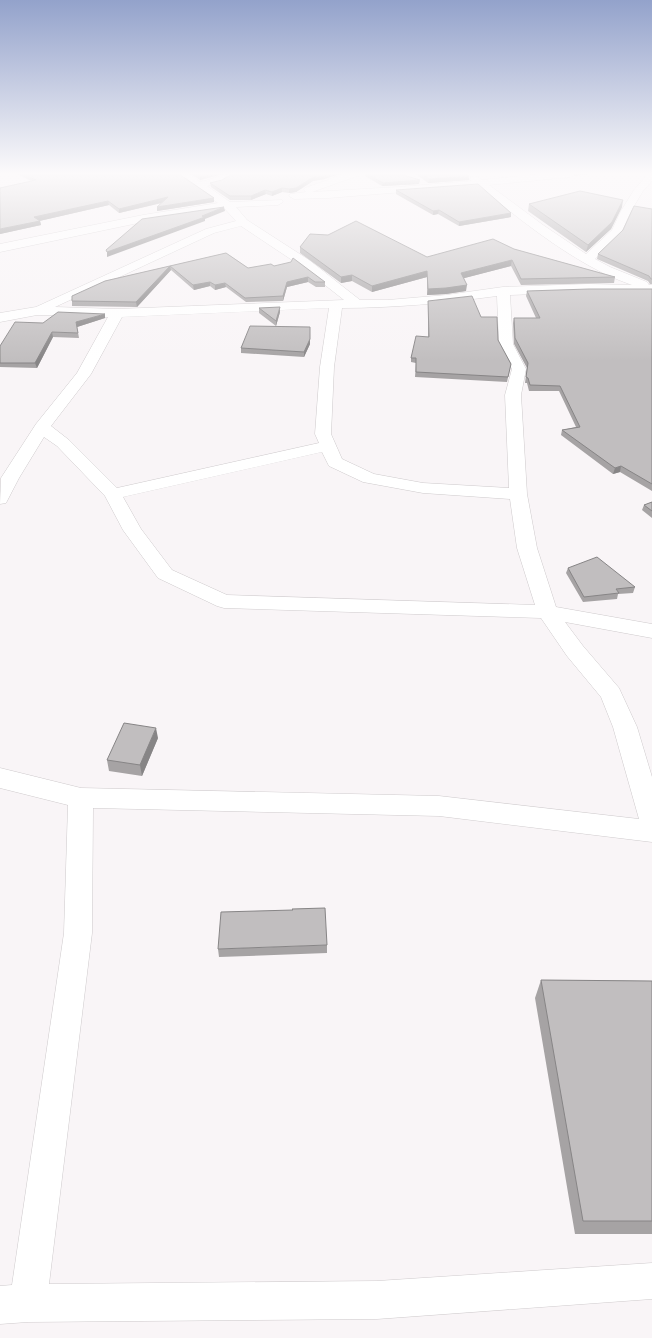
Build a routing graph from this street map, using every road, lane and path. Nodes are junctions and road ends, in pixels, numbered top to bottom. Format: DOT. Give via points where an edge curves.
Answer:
graph roads {
  1 [pos="54,236"];
  2 [pos="198,236"];
  3 [pos="266,236"];
  4 [pos="552,236"];
  5 [pos="611,236"];
  6 [pos="0,248"];
  7 [pos="588,259"];
  8 [pos="652,288"];
  9 [pos="503,291"];
  10 [pos="336,304"];
  11 [pos="356,304"];
  12 [pos="36,311"];
  13 [pos="117,313"];
  14 [pos="0,318"];
  15 [pos="42,427"];
  16 [pos="328,446"];
  17 [pos="113,494"];
  18 [pos="518,494"];
  19 [pos="0,499"];
  20 [pos="547,612"];
  21 [pos="652,632"];
  22 [pos="0,778"];
  23 [pos="81,798"];
  24 [pos="652,819"];
  25 [pos="652,830"];
  26 [pos="652,1281"];
  27 [pos="14,1304"];
  1 -- 6 [label="street"];
  2 -- 12 [label="street"];
  3 -- 11 [label="street" via="305,263"];
  4 -- 7 [label="street"];
  5 -- 7 [label="street"];
  7 -- 8 [label="street" via="607,270"];
  8 -- 9 [label="street"];
  9 -- 11 [label="street" via="446,299"];
  9 -- 18 [label="street" via="506,344 519,369 513,395"];
  10 -- 11 [label="street"];
  10 -- 13 [label="street"];
  10 -- 16 [label="street" via="327,367 322,434"];
  12 -- 13 [label="street"];
  12 -- 14 [label="street"];
  13 -- 15 [label="street" via="84,374"];
  15 -- 17 [label="street" via="63,443"];
  15 -- 19 [label="street"];
  16 -- 17 [label="street"];
  16 -- 18 [label="street" via="335,462 369,478 423,488"];
  17 -- 20 [label="street" via="132,530 165,574 224,601"];
  18 -- 20 [label="street" via="527,548"];
  20 -- 21 [label="street"];
  20 -- 24 [label="street" via="610,694 625,727"];
  22 -- 23 [label="street"];
  23 -- 25 [label="street" via="439,806"];
  23 -- 27 [label="street" via="78,933"];
  26 -- 27 [label="street" via="377,1300"];
}
